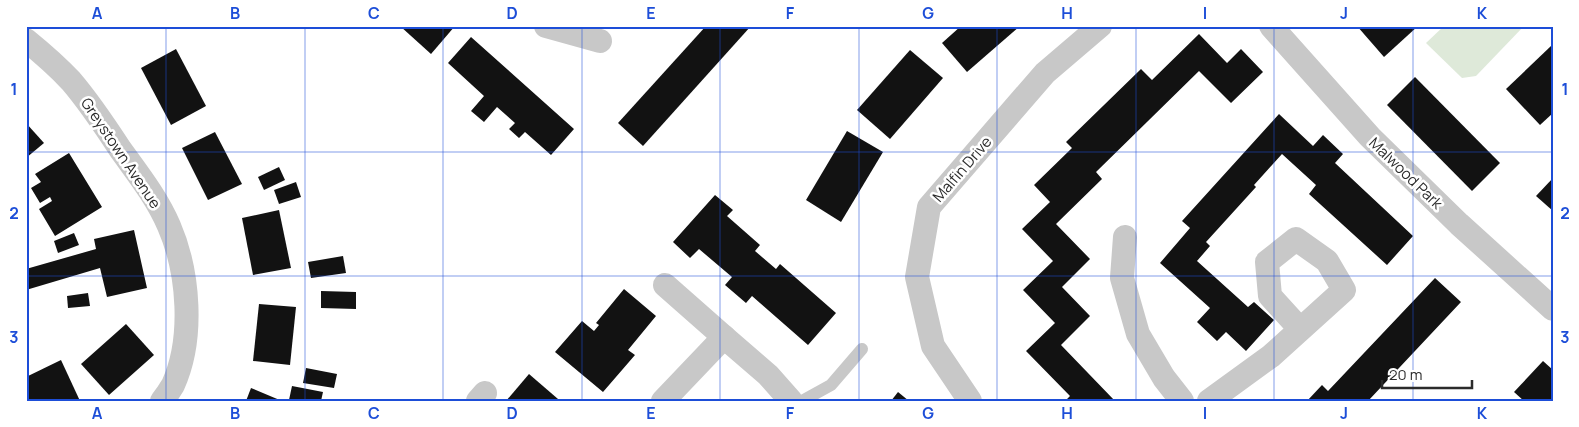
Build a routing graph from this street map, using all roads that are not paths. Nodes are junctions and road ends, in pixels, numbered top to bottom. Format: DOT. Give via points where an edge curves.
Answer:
graph roads {
  1 [pos="546,26"];
  2 [pos="1100,26"];
  3 [pos="1270,26"];
  4 [pos="26,40"];
  5 [pos="600,41"];
  6 [pos="1125,237"];
  7 [pos="665,285"];
  8 [pos="1553,309"];
  9 [pos="1300,329"];
  10 [pos="724,337"];
  11 [pos="862,349"];
  12 [pos="162,401"];
  13 [pos="664,401"];
  14 [pos="791,401"];
  15 [pos="802,401"];
  16 [pos="970,401"];
  17 [pos="1182,401"];
  18 [pos="1209,401"];
  1 -- 5 [label="street"];
  2 -- 16 [label="street, Malfin Drive" via="1045,73 929,207 917,277 933,346"];
  3 -- 8 [label="street, Malwood Park" via="1370,137 1458,224"];
  4 -- 12 [label="street, Greystown Avenue" via="72,82 156,200 169,227 182,268 186,307 180,364"];
  6 -- 17 [label="street" via="1122,278 1138,334"];
  7 -- 10 [label="street"];
  9 -- 18 [label="street" via="1271,356"];
  10 -- 13 [label="street"];
  10 -- 14 [label="street" via="768,375"];
  11 -- 15 [label="lane" via="831,385"];
}
